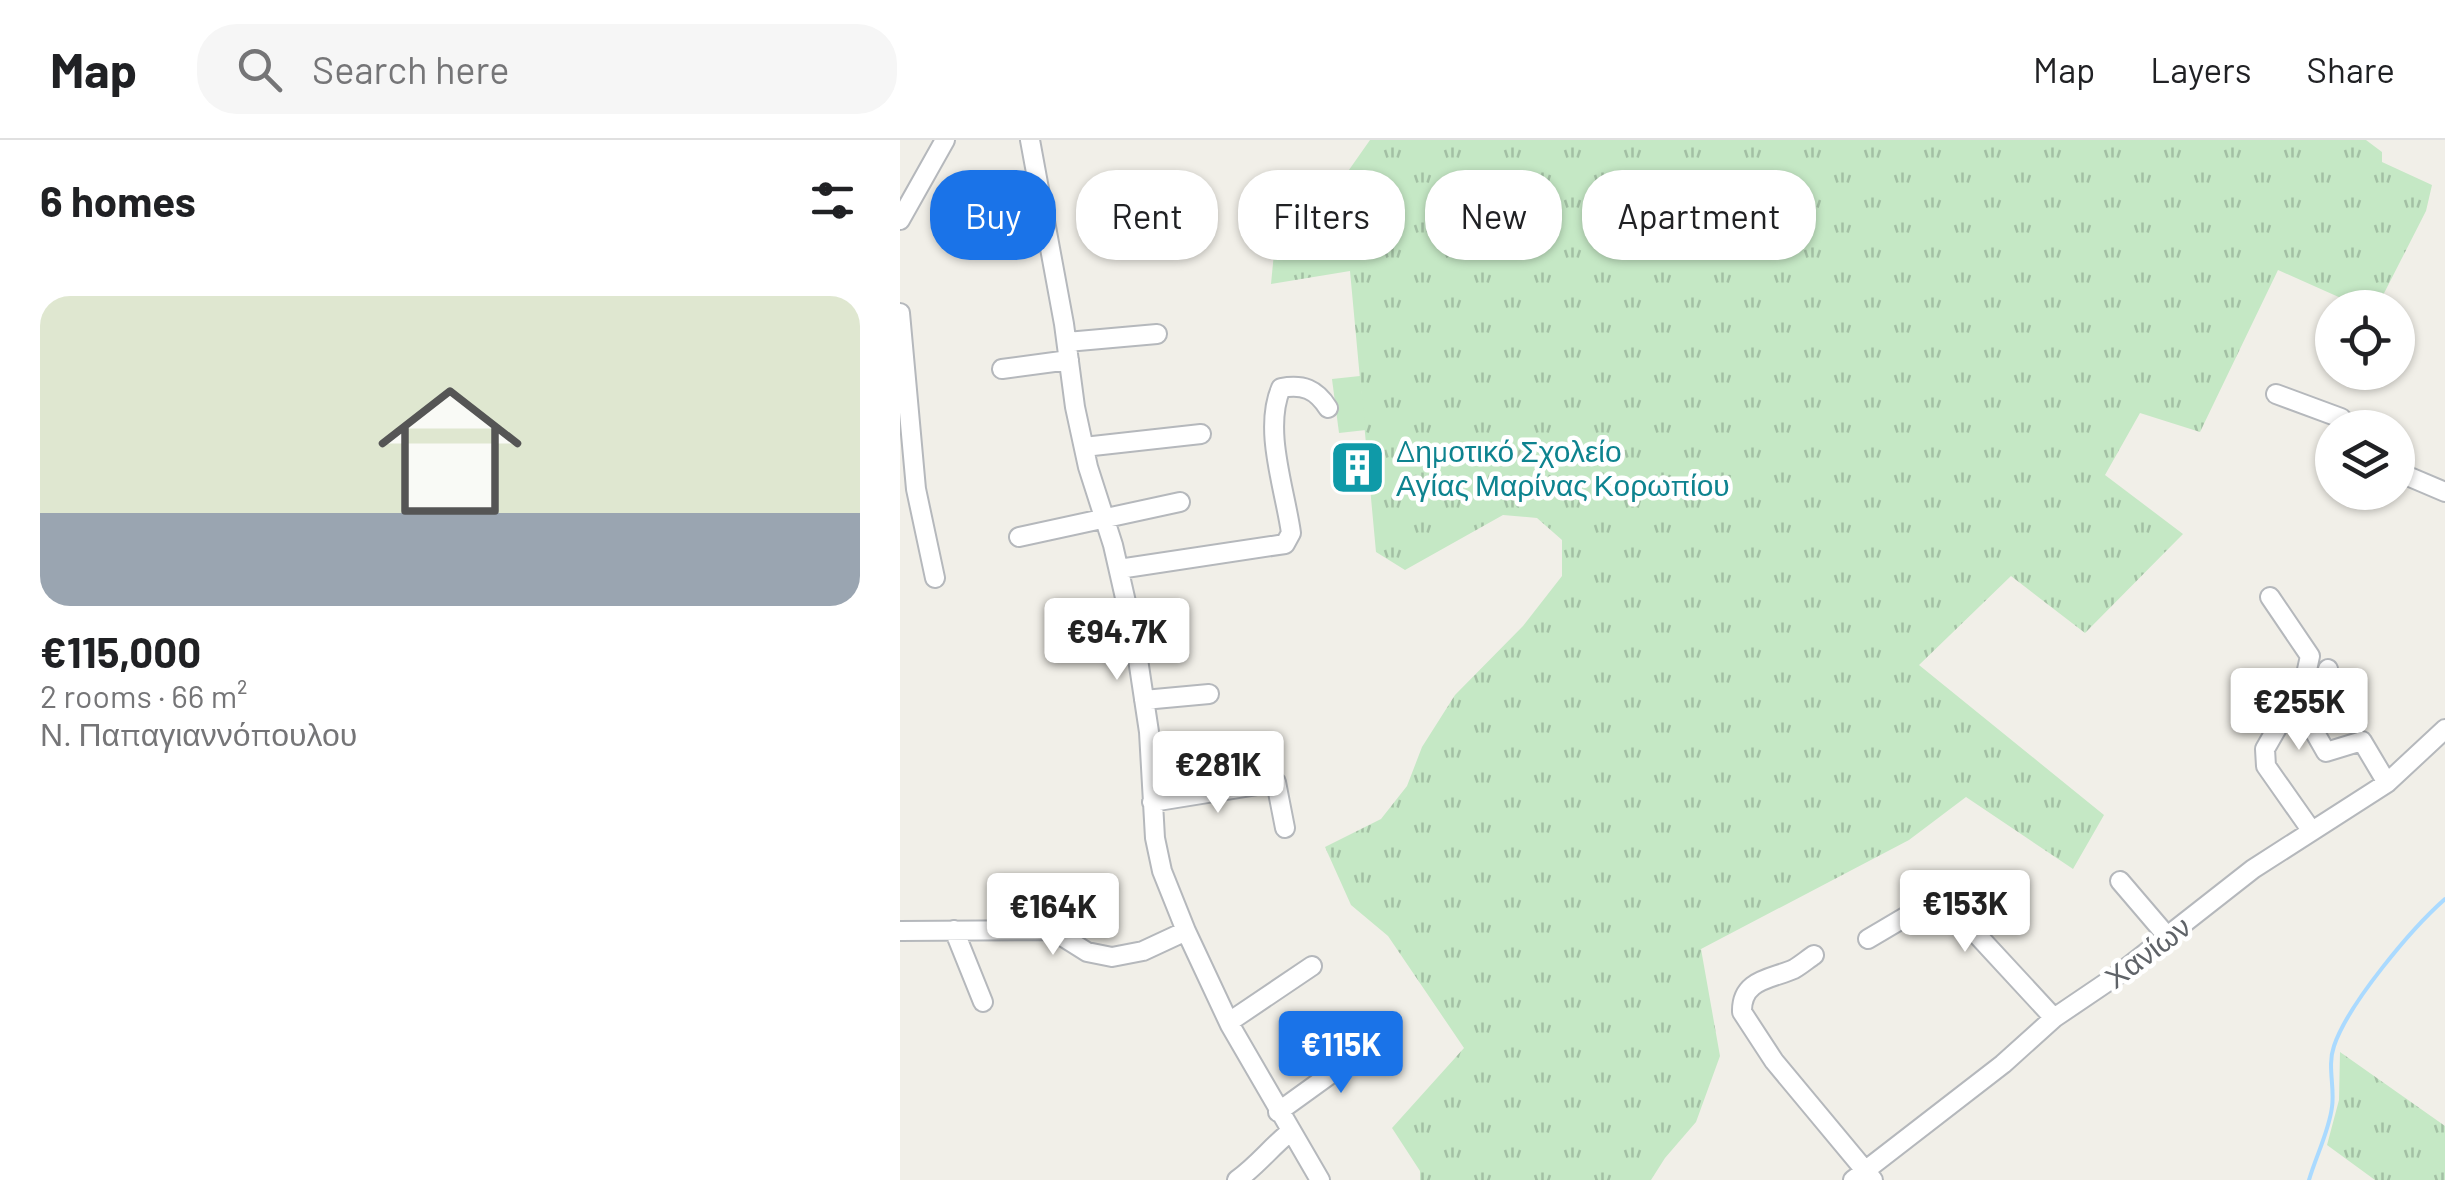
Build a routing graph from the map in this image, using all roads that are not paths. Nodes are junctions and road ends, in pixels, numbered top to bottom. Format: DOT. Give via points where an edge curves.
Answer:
graph roads {
  1 [pos="946,140"];
  2 [pos="1030,140"];
  3 [pos="900,220"];
  4 [pos="900,313"];
  5 [pos="1157,334"];
  6 [pos="1068,351"];
  7 [pos="1002,369"];
  8 [pos="2276,394"];
  9 [pos="1328,408"];
  10 [pos="2319,410"];
  11 [pos="1201,434"];
  12 [pos="1084,448"];
  13 [pos="2415,479"];
  14 [pos="2445,492"];
  15 [pos="1180,502"];
  16 [pos="1104,516"];
  17 [pos="1019,537"];
  18 [pos="1119,568"];
  19 [pos="934,578"];
  20 [pos="2270,598"];
  21 [pos="2328,669"];
  22 [pos="1209,694"];
  23 [pos="1144,700"];
  24 [pos="2445,729"];
  25 [pos="2387,784"];
  26 [pos="1152,802"];
  27 [pos="1285,828"];
  28 [pos="2311,830"];
  29 [pos="2120,881"];
  30 [pos="900,930"];
  31 [pos="954,930"];
  32 [pos="1186,931"];
  33 [pos="2167,936"];
  34 [pos="1868,939"];
  35 [pos="1814,954"];
  36 [pos="1312,966"];
  37 [pos="983,1002"];
  38 [pos="2054,1018"];
  39 [pos="1229,1022"];
  40 [pos="1376,1042"];
  41 [pos="1278,1112"];
  42 [pos="1290,1132"];
  43 [pos="1863,1177"];
  44 [pos="1238,1180"];
  45 [pos="1320,1180"];
  1 -- 3 [label="street"];
  2 -- 6 [label="street"];
  4 -- 19 [label="street" via="916,489"];
  5 -- 6 [label="street"];
  6 -- 7 [label="street"];
  6 -- 12 [label="street"];
  8 -- 10 [label="street"];
  9 -- 18 [label="street" via="1319,393 1298,385 1281,388 1274,404 1291,533 1285,544"];
  11 -- 12 [label="street"];
  12 -- 16 [label="street"];
  13 -- 14 [label="street"];
  15 -- 16 [label="street"];
  16 -- 17 [label="street"];
  16 -- 18 [label="street"];
  18 -- 23 [label="street"];
  20 -- 28 [label="street" via="2310,656 2305,679 2264,749 2266,766"];
  21 -- 25 [label="street" via="2314,731 2326,752 2362,741"];
  22 -- 23 [label="street"];
  23 -- 26 [label="street"];
  24 -- 25 [label="street, Χανίων"];
  25 -- 28 [label="street, Χανίων"];
  26 -- 27 [label="street" via="1276,782"];
  26 -- 32 [label="street" via="1162,871"];
  28 -- 33 [label="street, Χανίων"];
  29 -- 33 [label="street"];
  30 -- 31 [label="street"];
  31 -- 32 [label="street" via="1052,930 1086,952 1112,958"];
  31 -- 37 [label="street"];
  32 -- 39 [label="street"];
  33 -- 38 [label="street, Χανίων"];
  34 -- 38 [label="street" via="1943,898"];
  35 -- 43 [label="street" via="1754,984 1742,1012"];
  36 -- 39 [label="street"];
  38 -- 43 [label="street, Χανίων"];
  39 -- 41 [label="street"];
  40 -- 41 [label="street"];
  41 -- 42 [label="street"];
  42 -- 44 [label="street"];
  42 -- 45 [label="street"];
}
